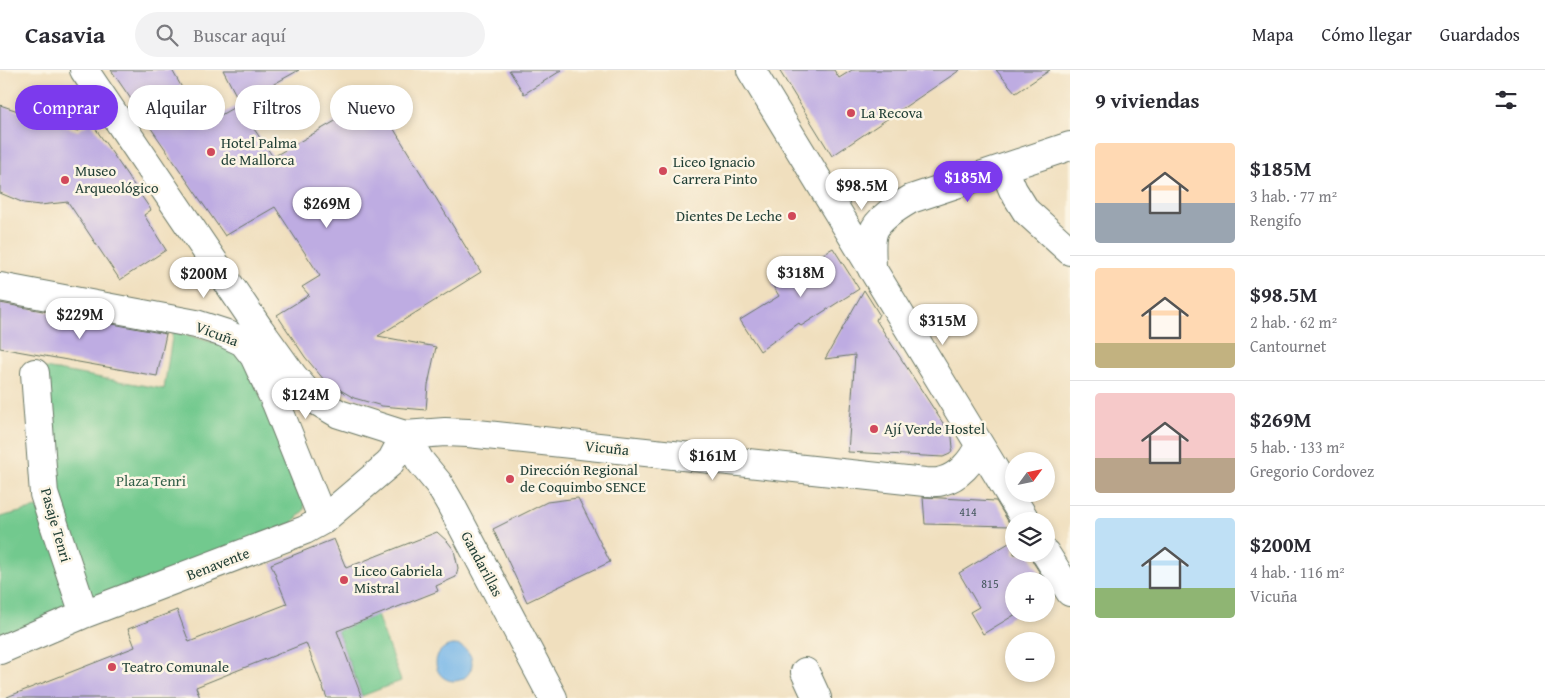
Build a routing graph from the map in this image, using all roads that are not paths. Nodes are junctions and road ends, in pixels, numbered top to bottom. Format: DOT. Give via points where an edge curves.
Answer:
graph roads {
  1 [pos="84,70"];
  2 [pos="751,70"];
  3 [pos="1070,146"];
  4 [pos="1004,169"];
  5 [pos="1070,251"];
  6 [pos="872,269"];
  7 [pos="229,283"];
  8 [pos="0,287"];
  9 [pos="196,324"];
  10 [pos="35,373"];
  11 [pos="405,435"];
  12 [pos="979,446"];
  13 [pos="1020,512"];
  14 [pos="323,520"];
  15 [pos="1051,562"];
  16 [pos="1070,592"];
  17 [pos="84,614"];
  18 [pos="0,650"];
  19 [pos="805,672"];
  20 [pos="553,698"];
  21 [pos="817,698"];
  1 -- 7 [label="street, Vicuña"];
  2 -- 6 [label="street"];
  3 -- 4 [label="street"];
  4 -- 5 [label="street" via="1026,210"];
  4 -- 6 [label="street" via="911,199 894,209 873,232"];
  6 -- 12 [label="street"];
  7 -- 9 [label="street" via="230,300 220,315"];
  7 -- 11 [label="street, Vicuña" via="293,376 312,398 339,414"];
  8 -- 9 [label="street, Vicuña"];
  9 -- 14 [label="street, Vicuña" via="243,342 254,356"];
  10 -- 17 [label="street, Pasaje Tenri" via="44,494"];
  11 -- 12 [label="street, Vicuña" via="468,433 925,482 954,476 974,459"];
  11 -- 14 [label="street, Benavente" via="390,463"];
  11 -- 20 [label="street, Gandarillas" via="439,484"];
  12 -- 13 [label="street"];
  14 -- 17 [label="street, Benavente" via="279,541"];
  15 -- 16 [label="street"];
  17 -- 18 [label="street, Benavente"];
  19 -- 21 [label="street"];
}
